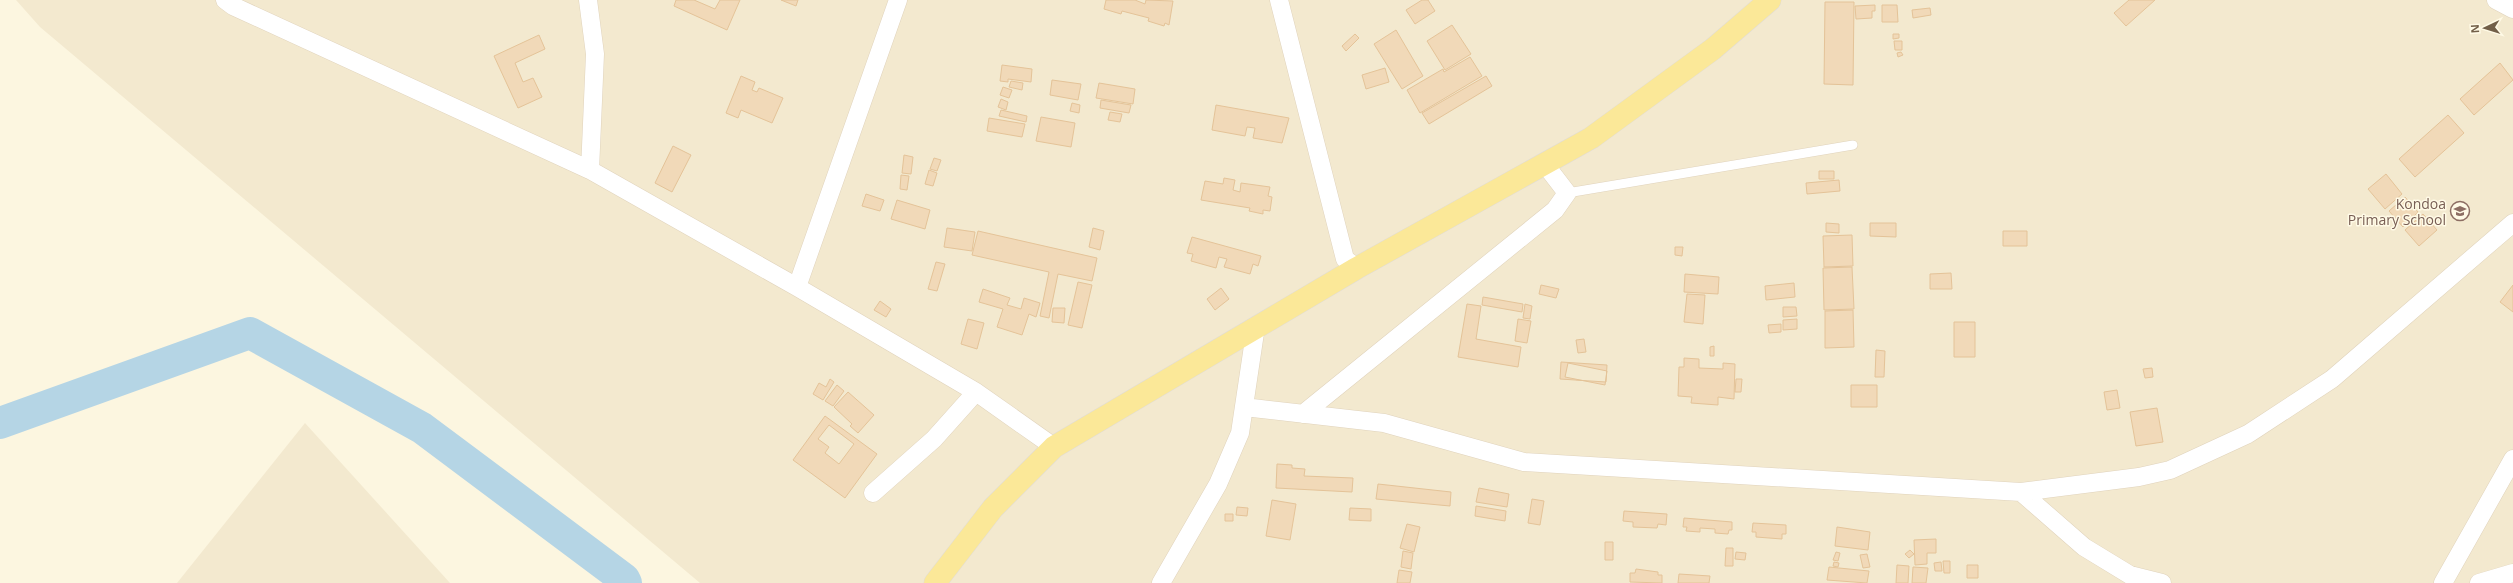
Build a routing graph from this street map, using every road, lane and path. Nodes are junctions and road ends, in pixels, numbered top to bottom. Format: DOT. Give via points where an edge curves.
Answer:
graph roads {
  1 [pos="225,0"];
  2 [pos="588,0"];
  3 [pos="898,0"];
  4 [pos="1279,0"];
  5 [pos="1770,0"];
  6 [pos="2496,0"];
  7 [pos="2513,8"];
  8 [pos="1853,145"];
  9 [pos="1544,163"];
  10 [pos="590,170"];
  11 [pos="1567,193"];
  12 [pos="2513,222"];
  13 [pos="1357,268"];
  14 [pos="797,287"];
  15 [pos="1256,326"];
  16 [pos="976,392"];
  17 [pos="1244,407"];
  18 [pos="1303,414"];
  19 [pos="1054,447"];
  20 [pos="2513,459"];
  21 [pos="2021,492"];
  22 [pos="873,493"];
  23 [pos="2513,573"];
  24 [pos="2125,579"];
  25 [pos="935,583"];
  26 [pos="1160,583"];
  27 [pos="2162,583"];
  28 [pos="2443,583"];
  29 [pos="2478,583"];
  1 -- 10 [label="street" via="233,6"];
  2 -- 10 [label="street" via="595,54"];
  3 -- 14 [label="street"];
  4 -- 13 [label="street" via="1345,259"];
  5 -- 9 [label="main road" via="1713,49 1591,138"];
  6 -- 7 [label="street"];
  8 -- 11 [label="lane"];
  9 -- 11 [label="street"];
  9 -- 13 [label="main road"];
  10 -- 14 [label="street"];
  11 -- 18 [label="street" via="1555,210"];
  12 -- 21 [label="street" via="2332,379 2248,434 2170,470 2139,477"];
  13 -- 15 [label="main road"];
  14 -- 16 [label="street"];
  15 -- 17 [label="street"];
  15 -- 19 [label="main road"];
  16 -- 19 [label="street"];
  16 -- 22 [label="street" via="934,439"];
  17 -- 18 [label="street"];
  17 -- 26 [label="street" via="1240,433 1218,484"];
  18 -- 21 [label="street" via="1384,423 1524,462"];
  19 -- 25 [label="main road" via="993,508"];
  20 -- 28 [label="street"];
  21 -- 24 [label="street"];
  23 -- 29 [label="street"];
  24 -- 27 [label="street"];
}
